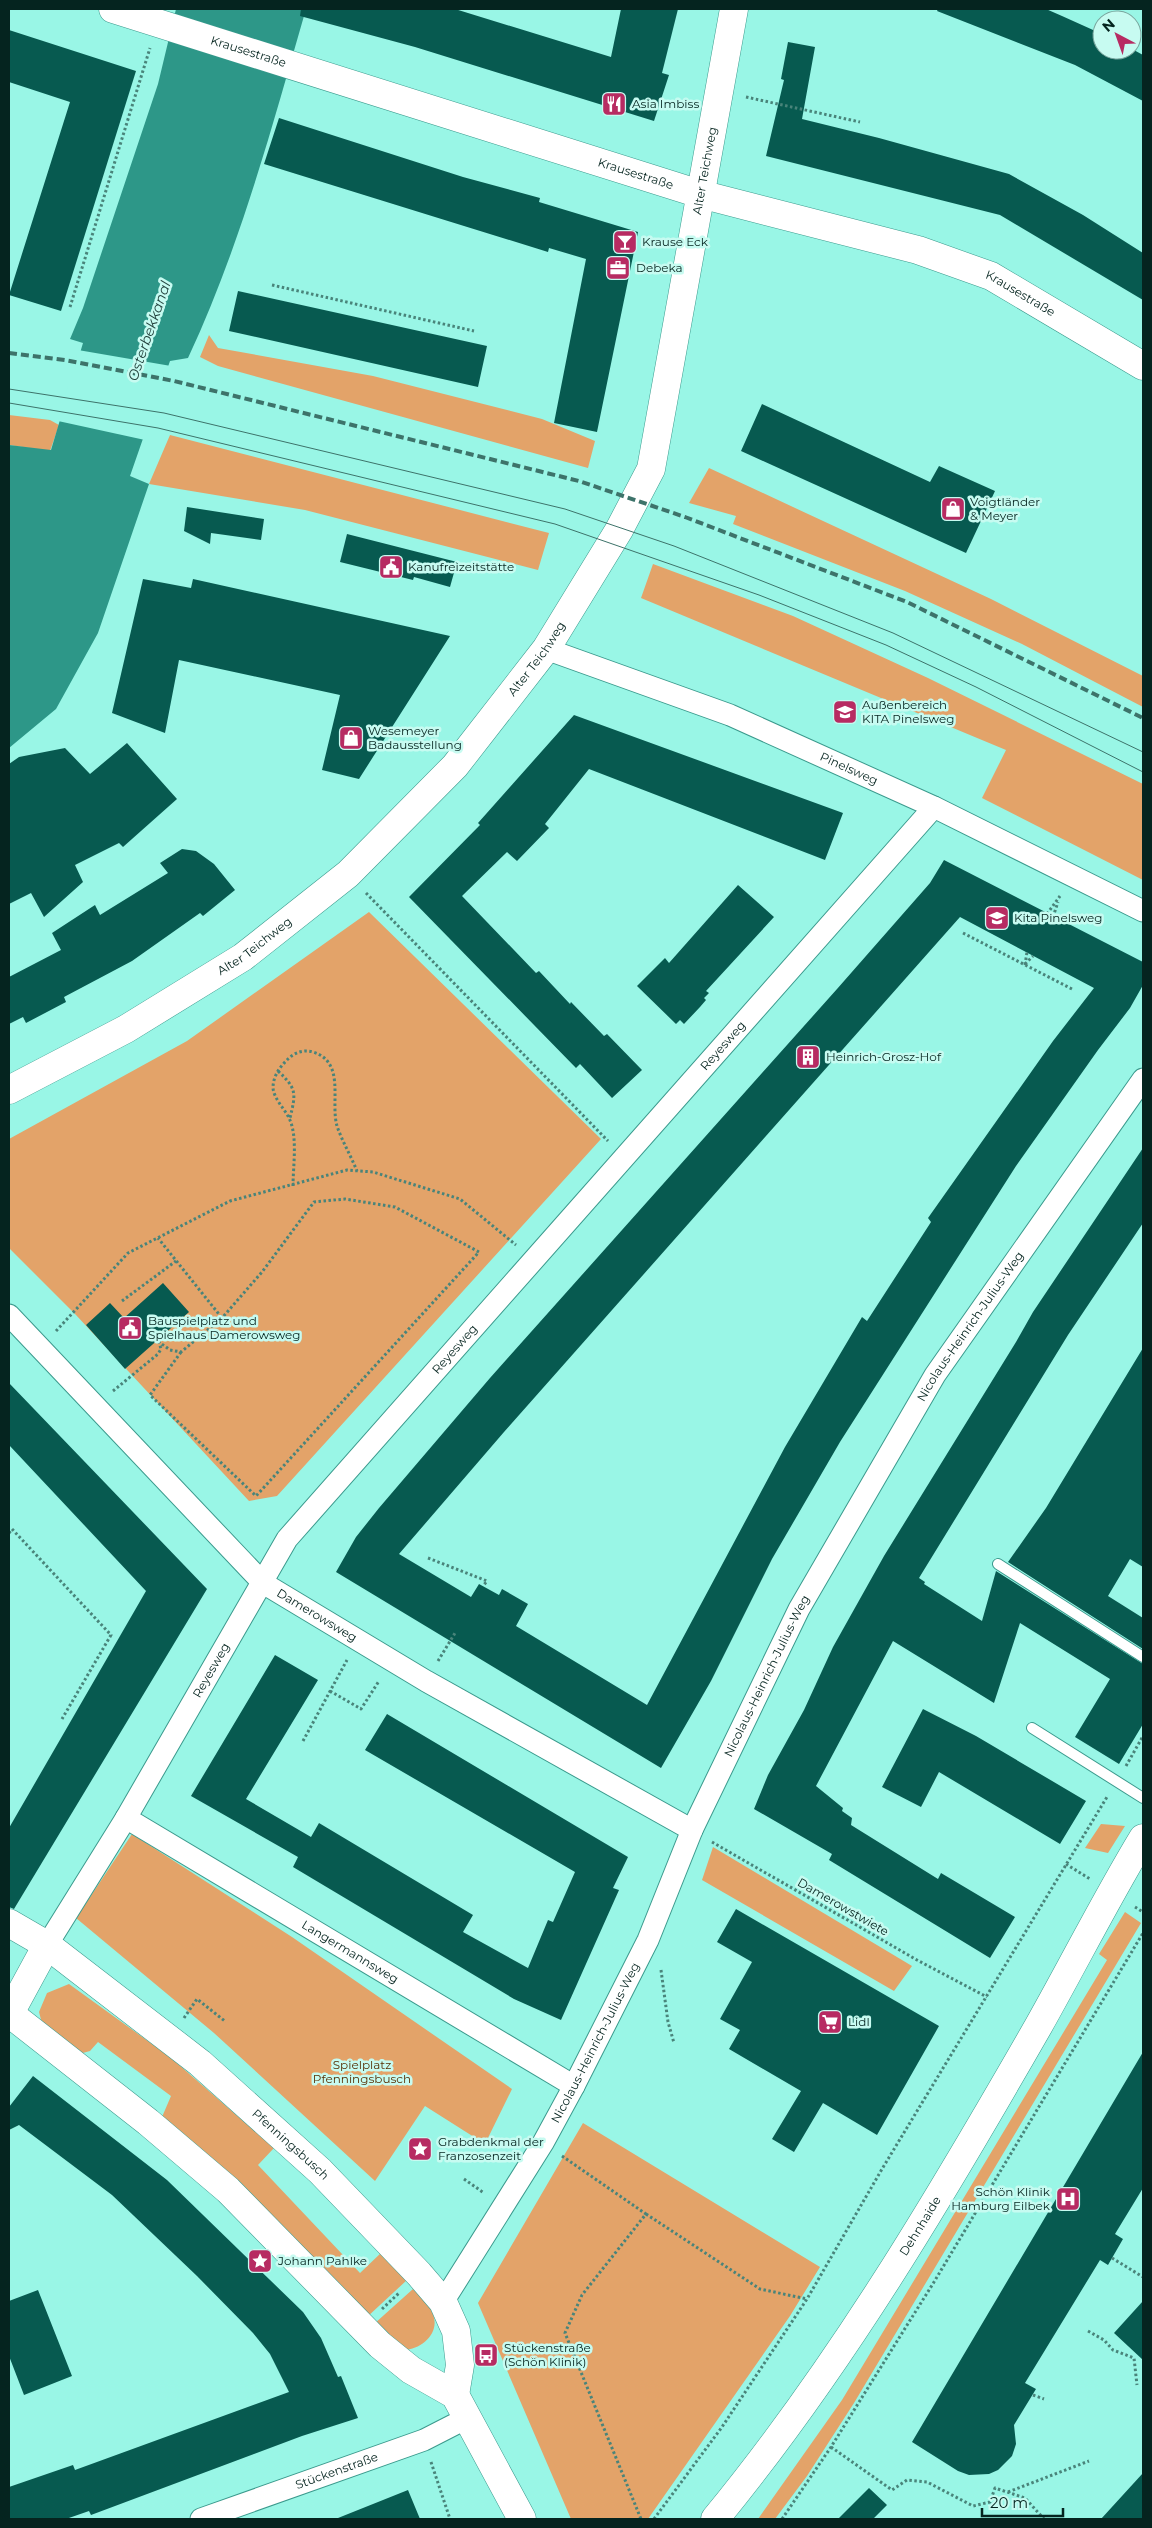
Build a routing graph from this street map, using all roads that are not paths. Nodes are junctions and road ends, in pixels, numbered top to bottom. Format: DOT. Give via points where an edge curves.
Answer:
graph roads {
  1 [pos="114,9"];
  2 [pos="734,9"];
  3 [pos="700,194"];
  4 [pos="1143,366"];
  5 [pos="546,649"];
  6 [pos="934,807"];
  7 [pos="1143,911"];
  8 [pos="1143,1079"];
  9 [pos="9,1090"];
  10 [pos="9,1315"];
  11 [pos="998,1564"];
  12 [pos="263,1583"];
  13 [pos="1143,1657"];
  14 [pos="1032,1728"];
  15 [pos="1143,1798"];
  16 [pos="126,1818"];
  17 [pos="692,1830"];
  18 [pos="1143,1838"];
  19 [pos="9,1923"];
  20 [pos="47,1945"];
  21 [pos="9,2014"];
  22 [pos="574,2086"];
  23 [pos="443,2302"];
  24 [pos="462,2406"];
  25 [pos="201,2519"];
  26 [pos="522,2519"];
  27 [pos="716,2519"];
  1 -- 3 [label="street, Krausestraße" via="154,34 295,66"];
  2 -- 3 [label="street, Alter Teichweg"];
  3 -- 4 [label="street, Krausestraße" via="918,250 991,276"];
  3 -- 5 [label="street, Alter Teichweg" via="651,469 619,530"];
  5 -- 6 [label="street, Pinelsweg" via="730,715"];
  5 -- 9 [label="street, Alter Teichweg" via="455,766 348,874 243,957 126,1029"];
  6 -- 7 [label="street, Pinelsweg"];
  6 -- 12 [label="street, Reyesweg" via="287,1539"];
  8 -- 17 [label="street, Nicolaus-Heinrich-Julius-Weg" via="935,1374 799,1609"];
  10 -- 12 [label="street, Damerowsweg"];
  11 -- 13 [label="lane"];
  12 -- 16 [label="street, Reyesweg"];
  12 -- 17 [label="street, Damerowsweg" via="426,1681"];
  14 -- 15 [label="lane"];
  16 -- 20 [label="street, Reyesweg"];
  16 -- 22 [label="street, Langermannsweg"];
  17 -- 22 [label="street, Nicolaus-Heinrich-Julius-Weg" via="648,1940"];
  18 -- 27 [label="street, Dehnhaide" via="937,2200 795,2418"];
  19 -- 20 [label="street, Pfenningsbusch"];
  20 -- 21 [label="street"];
  20 -- 23 [label="street, Pfenningsbusch" via="200,2063 320,2171"];
  21 -- 24 [label="street" via="148,2122 228,2190 380,2345"];
  22 -- 23 [label="street, Nicolaus-Heinrich-Julius-Weg" via="543,2143"];
  23 -- 24 [label="street, Pfenningsbusch" via="459,2346"];
  24 -- 25 [label="street, Stückenstraße" via="424,2440"];
  24 -- 26 [label="street"];
}
